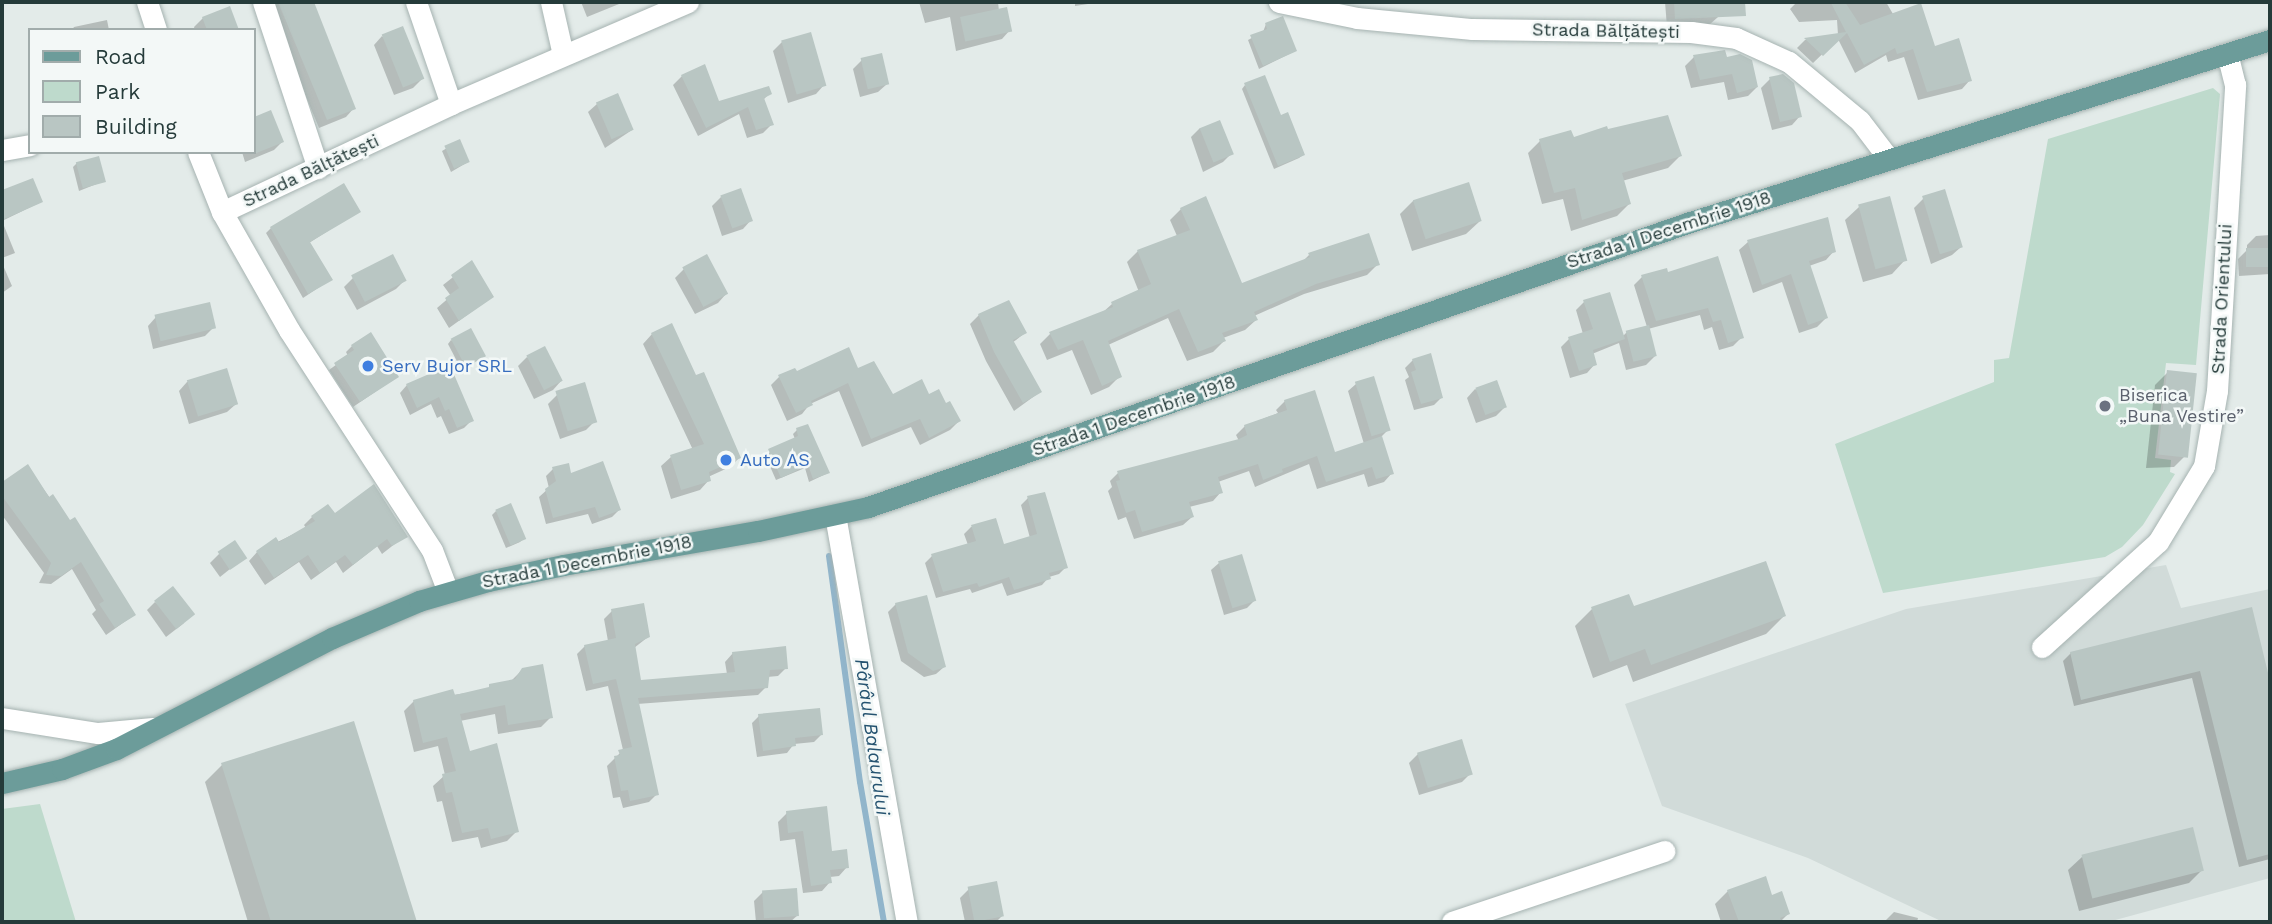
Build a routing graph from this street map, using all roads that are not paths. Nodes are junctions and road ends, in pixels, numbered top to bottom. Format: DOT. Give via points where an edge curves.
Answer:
graph roads {
  1 [pos="147,2"];
  2 [pos="262,2"];
  3 [pos="416,2"];
  4 [pos="551,2"];
  5 [pos="688,2"];
  6 [pos="1279,2"];
  7 [pos="647,10"];
  8 [pos="155,28"];
  9 [pos="2270,40"];
  10 [pos="2227,54"];
  11 [pos="563,55"];
  12 [pos="451,104"];
  13 [pos="28,145"];
  14 [pos="2,150"];
  15 [pos="199,154"];
  16 [pos="1889,159"];
  17 [pos="318,168"];
  18 [pos="222,212"];
  19 [pos="835,515"];
  20 [pos="448,592"];
  21 [pos="2042,647"];
  22 [pos="2,718"];
  23 [pos="162,727"];
  24 [pos="2,783"];
  25 [pos="1664,851"];
  26 [pos="907,922"];
  27 [pos="1452,922"];
  1 -- 8 [label="street"];
  2 -- 17 [label="street"];
  3 -- 12 [label="street"];
  4 -- 11 [label="street"];
  5 -- 7 [label="street, Strada Bălțătești"];
  6 -- 16 [label="street, Strada Bălțătești" via="1357,18 1472,29 1692,32 1736,38 1789,62 1860,121"];
  7 -- 11 [label="street, Strada Bălțătești"];
  9 -- 10 [label="main road, Strada 1 Decembrie 1918"];
  10 -- 16 [label="main road, Strada 1 Decembrie 1918"];
  10 -- 21 [label="street, Strada Orientului" via="2235,85 2217,391 2204,466 2158,542"];
  11 -- 12 [label="street, Strada Bălțătești"];
  12 -- 17 [label="street, Strada Bălțătești"];
  13 -- 14 [label="street"];
  15 -- 18 [label="street"];
  16 -- 19 [label="main road, Strada 1 Decembrie 1918" via="1607,250 944,483"];
  17 -- 18 [label="street, Strada Bălțătești"];
  18 -- 20 [label="street, Strada Bălțătești" via="296,341 432,550"];
  19 -- 20 [label="main road, Strada 1 Decembrie 1918" via="563,565"];
  19 -- 26 [label="street"];
  20 -- 23 [label="main road, Strada 1 Decembrie 1918" via="361,624"];
  22 -- 23 [label="street" via="99,733"];
  23 -- 24 [label="main road, Strada 1 Decembrie 1918" via="89,760"];
  25 -- 27 [label="street"];
}
